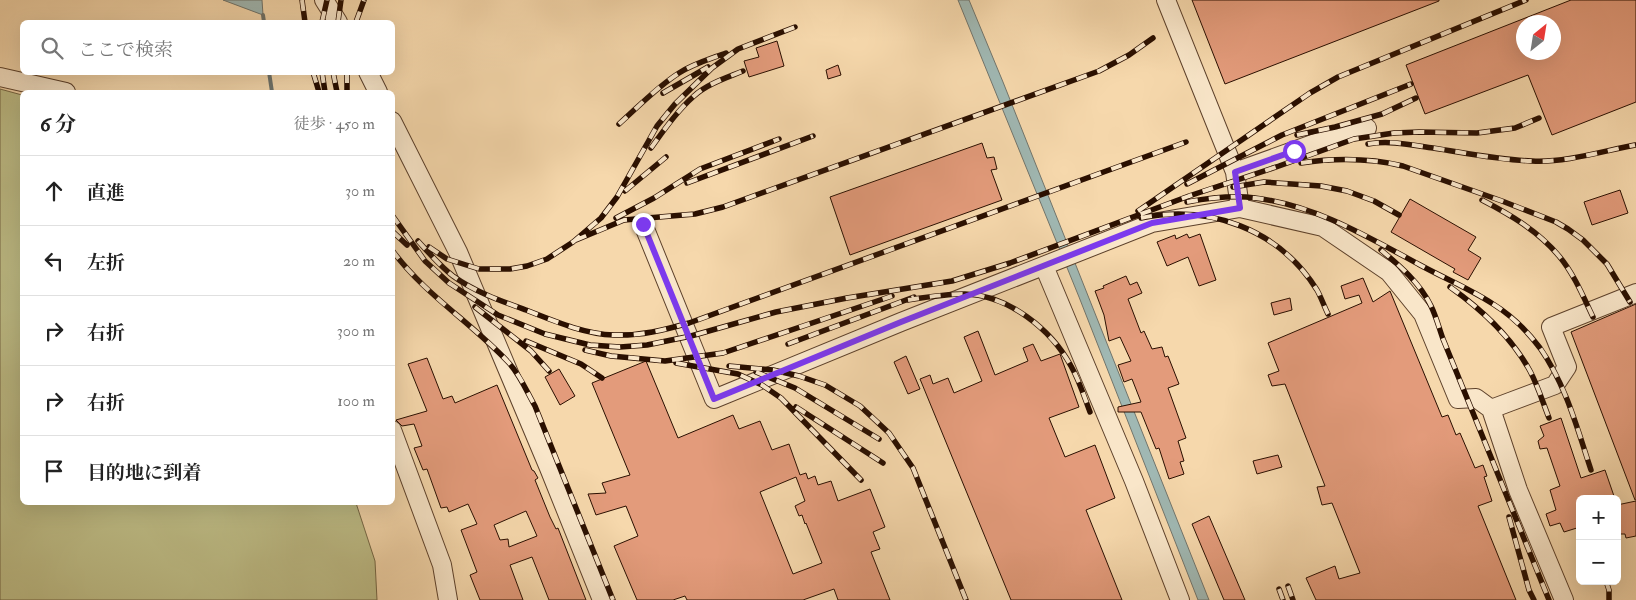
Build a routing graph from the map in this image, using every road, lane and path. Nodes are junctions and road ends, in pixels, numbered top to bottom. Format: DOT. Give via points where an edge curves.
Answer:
graph roads {
  1 [pos="324,0"];
  2 [pos="1166,0"];
  3 [pos="337,20"];
  4 [pos="370,75"];
  5 [pos="0,77"];
  6 [pos="57,90"];
  7 [pos="377,90"];
  8 [pos="395,127"];
  9 [pos="1367,128"];
  10 [pos="1235,172"];
  11 [pos="1240,208"];
  12 [pos="643,224"];
  13 [pos="1044,266"];
  14 [pos="1636,293"];
  15 [pos="1491,409"];
  16 [pos="395,438"];
  17 [pos="448,600"];
  18 [pos="602,600"];
  19 [pos="1180,600"];
  20 [pos="1564,600"];
  1 -- 3 [label="street"];
  2 -- 10 [label="street"];
  4 -- 7 [label="street"];
  5 -- 6 [label="street"];
  8 -- 18 [label="street" via="458,252"];
  9 -- 10 [label="street" via="1338,135"];
  10 -- 11 [label="street"];
  11 -- 13 [label="street" via="1152,223"];
  11 -- 15 [label="street" via="1323,227 1389,272 1423,314 1458,399 1476,398"];
  12 -- 13 [label="street" via="714,399"];
  13 -- 19 [label="street"];
  14 -- 15 [label="street" via="1551,327 1567,367 1555,385"];
  15 -- 20 [label="street" via="1518,490"];
  16 -- 17 [label="street" via="442,565"];
}
